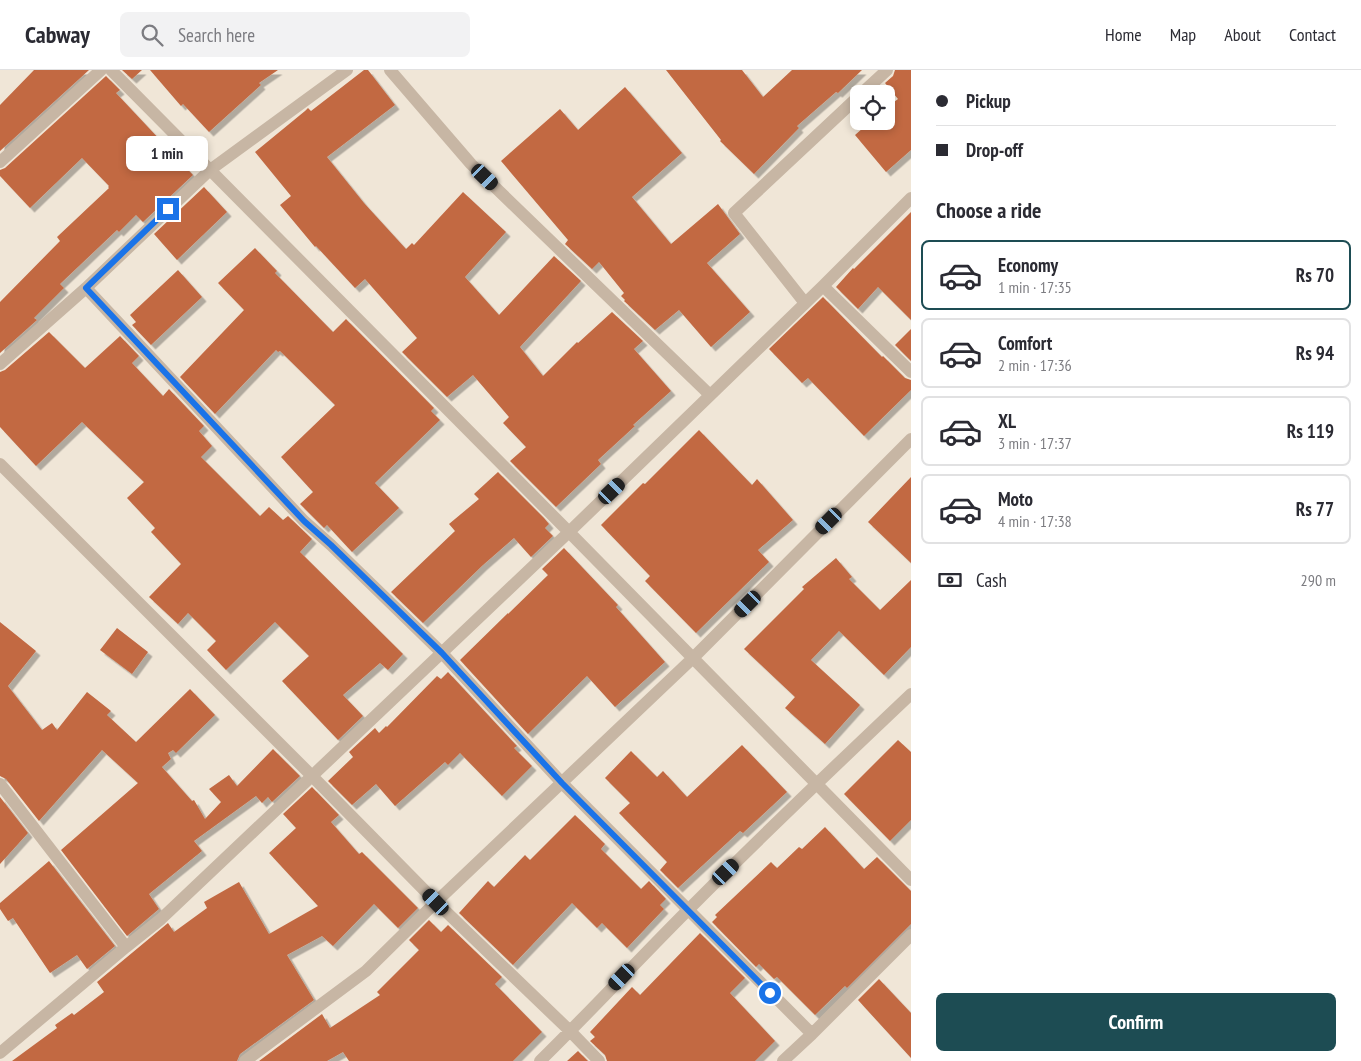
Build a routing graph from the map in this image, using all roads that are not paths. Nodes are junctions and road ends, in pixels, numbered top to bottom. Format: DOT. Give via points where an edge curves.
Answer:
graph roads {
  1 [pos="101,70"];
  2 [pos="111,70"];
  3 [pos="347,70"];
  4 [pos="390,70"];
  5 [pos="887,70"];
  6 [pos="871,85"];
  7 [pos="850,104"];
  8 [pos="0,162"];
  9 [pos="210,170"];
  10 [pos="911,198"];
  11 [pos="823,286"];
  12 [pos="86,288"];
  13 [pos="805,304"];
  14 [pos="0,364"];
  15 [pos="911,372"];
  16 [pos="710,395"];
  17 [pos="911,439"];
  18 [pos="0,464"];
  19 [pos="569,532"];
  20 [pos="442,653"];
  21 [pos="693,658"];
  22 [pos="911,694"];
  23 [pos="312,776"];
  24 [pos="562,783"];
  25 [pos="816,783"];
  26 [pos="0,784"];
  27 [pos="911,880"];
  28 [pos="436,902"];
  29 [pos="688,910"];
  30 [pos="911,935"];
  31 [pos="126,947"];
  32 [pos="570,1031"];
  33 [pos="812,1034"];
  34 [pos="0,1053"];
  35 [pos="246,1061"];
  36 [pos="540,1061"];
  37 [pos="599,1061"];
  38 [pos="783,1061"];
  1 -- 8 [label="street"];
  2 -- 9 [label="street"];
  3 -- 9 [label="street"];
  4 -- 16 [label="street" via="471,164"];
  5 -- 6 [label="street"];
  7 -- 13 [label="street" via="734,213"];
  9 -- 12 [label="street"];
  9 -- 19 [label="street"];
  10 -- 11 [label="street"];
  11 -- 13 [label="street"];
  11 -- 15 [label="street"];
  12 -- 14 [label="street"];
  12 -- 20 [label="street" via="304,521"];
  13 -- 16 [label="street"];
  16 -- 19 [label="street"];
  17 -- 21 [label="street"];
  18 -- 23 [label="street"];
  19 -- 20 [label="street"];
  19 -- 21 [label="street"];
  20 -- 23 [label="street"];
  20 -- 24 [label="street"];
  21 -- 24 [label="street"];
  21 -- 25 [label="street"];
  22 -- 25 [label="street"];
  23 -- 28 [label="street"];
  23 -- 31 [label="street" via="161,919"];
  24 -- 28 [label="street"];
  24 -- 29 [label="street"];
  25 -- 27 [label="street"];
  25 -- 29 [label="street"];
  26 -- 31 [label="street"];
  28 -- 32 [label="street"];
  28 -- 35 [label="street" via="366,971"];
  29 -- 32 [label="street"];
  29 -- 33 [label="street"];
  30 -- 33 [label="street"];
  31 -- 34 [label="street"];
  32 -- 36 [label="street"];
  32 -- 37 [label="street"];
  33 -- 38 [label="street"];
}
